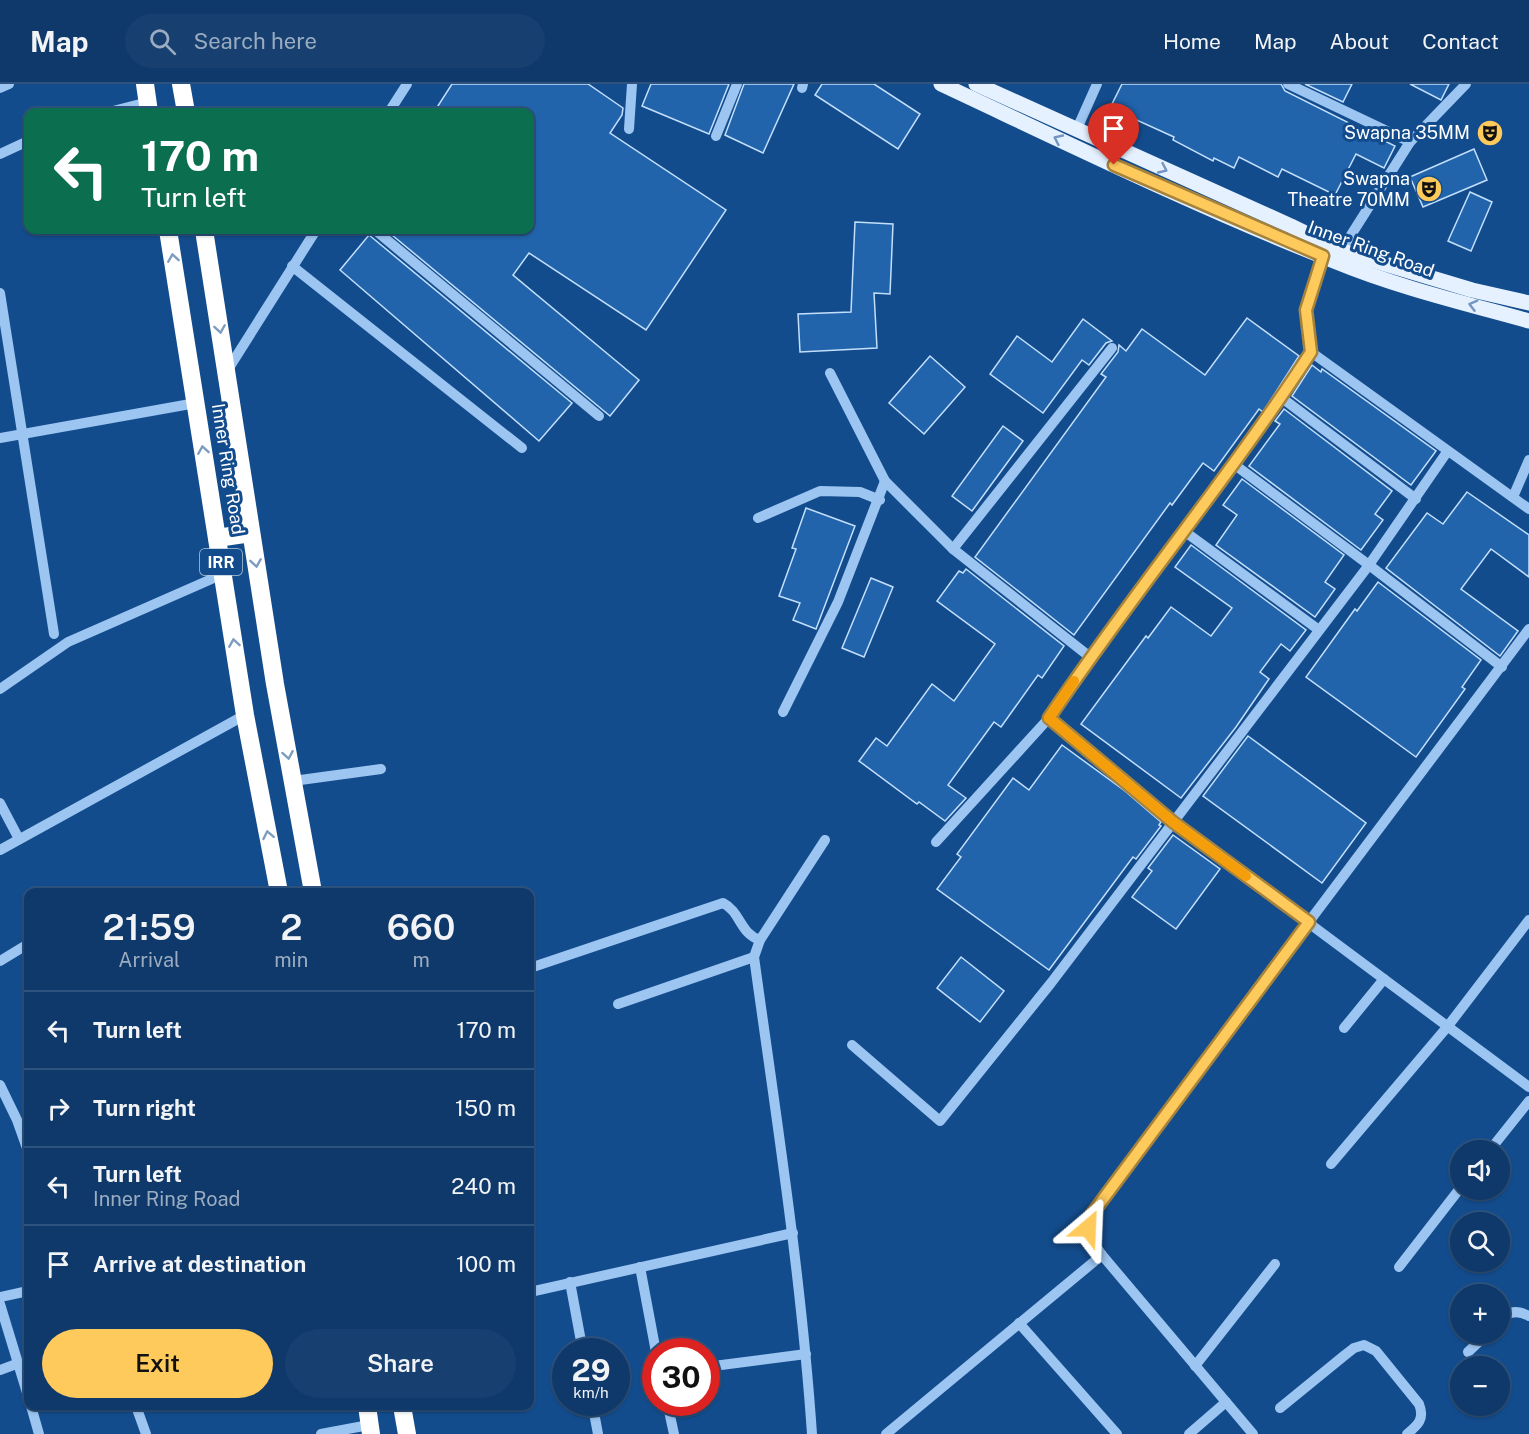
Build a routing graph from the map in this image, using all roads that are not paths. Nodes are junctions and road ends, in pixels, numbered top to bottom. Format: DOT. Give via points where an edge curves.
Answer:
graph roads {
  1 [pos="9,84"];
  2 [pos="182,84"];
  3 [pos="407,84"];
  4 [pos="632,84"];
  5 [pos="737,84"];
  6 [pos="941,84"];
  7 [pos="976,84"];
  8 [pos="1097,84"];
  9 [pos="1288,84"];
  10 [pos="1466,84"];
  11 [pos="0,88"];
  12 [pos="147,100"];
  13 [pos="122,108"];
  14 [pos="185,108"];
  15 [pos="392,108"];
  16 [pos="629,129"];
  17 [pos="1076,131"];
  18 [pos="716,136"];
  19 [pos="1410,142"];
  20 [pos="24,143"];
  21 [pos="0,154"];
  22 [pos="169,234"];
  23 [pos="205,234"];
  24 [pos="313,234"];
  25 [pos="380,234"];
  26 [pos="1333,256"];
  27 [pos="292,266"];
  28 [pos="0,293"];
  29 [pos="1529,303"];
  30 [pos="1529,321"];
  31 [pos="1112,348"];
  32 [pos="1311,352"];
  33 [pos="226,371"];
  34 [pos="830,373"];
  35 [pos="1282,398"];
  36 [pos="196,403"];
  37 [pos="599,416"];
  38 [pos="23,434"];
  39 [pos="0,438"];
  40 [pos="522,448"];
  41 [pos="1447,452"];
  42 [pos="1529,460"];
  43 [pos="1235,465"];
  44 [pos="885,482"];
  45 [pos="1513,497"];
  46 [pos="1416,499"];
  47 [pos="880,500"];
  48 [pos="1529,509"];
  49 [pos="758,518"];
  50 [pos="1184,531"];
  51 [pos="252,533"];
  52 [pos="217,538"];
  53 [pos="953,549"];
  54 [pos="1369,565"];
  55 [pos="223,574"];
  56 [pos="1529,629"];
  57 [pos="1319,630"];
  58 [pos="54,634"];
  59 [pos="1090,657"];
  60 [pos="1502,667"];
  61 [pos="0,689"];
  62 [pos="783,712"];
  63 [pos="245,714"];
  64 [pos="1049,718"];
  65 [pos="381,769"];
  66 [pos="292,781"];
  67 [pos="0,803"];
  68 [pos="1173,822"];
  69 [pos="19,838"];
  70 [pos="825,840"];
  71 [pos="936,842"];
  72 [pos="0,850"];
  73 [pos="278,888"];
  74 [pos="312,888"];
  75 [pos="1529,920"];
  76 [pos="1309,922"];
  77 [pos="760,940"];
  78 [pos="24,946"];
  79 [pos="754,957"];
  80 [pos="0,961"];
  81 [pos="534,967"];
  82 [pos="1384,979"];
  83 [pos="618,1004"];
  84 [pos="1448,1026"];
  85 [pos="1344,1028"];
  86 [pos="852,1045"];
  87 [pos="0,1085"];
  88 [pos="1529,1087"];
  89 [pos="1529,1101"];
  90 [pos="24,1140"];
  91 [pos="1498,1140"];
  92 [pos="1331,1164"];
  93 [pos="1452,1200"];
  94 [pos="793,1233"];
  95 [pos="1102,1254"];
  96 [pos="1275,1264"];
  97 [pos="640,1267"];
  98 [pos="1399,1267"];
  99 [pos="570,1282"];
  100 [pos="534,1291"];
  101 [pos="24,1292"];
  102 [pos="0,1297"];
  103 [pos="0,1304"];
  104 [pos="1510,1313"];
  105 [pos="1529,1316"];
  106 [pos="1019,1323"];
  107 [pos="580,1338"];
  108 [pos="653,1338"];
  109 [pos="1476,1344"];
  110 [pos="1468,1352"];
  111 [pos="806,1354"];
  112 [pos="19,1363"];
  113 [pos="720,1365"];
  114 [pos="1195,1366"];
  115 [pos="0,1370"];
  116 [pos="24,1381"];
  117 [pos="1226,1402"];
  118 [pos="1280,1408"];
  119 [pos="32,1410"];
  120 [pos="137,1410"];
  121 [pos="368,1410"];
  122 [pos="403,1410"];
  123 [pos="595,1416"];
  124 [pos="670,1416"];
  125 [pos="370,1430"];
  126 [pos="39,1434"];
  127 [pos="146,1434"];
  128 [pos="321,1434"];
  129 [pos="407,1434"];
  130 [pos="598,1434"];
  131 [pos="674,1434"];
  132 [pos="812,1434"];
  133 [pos="886,1434"];
  134 [pos="1117,1434"];
  135 [pos="1189,1434"];
  136 [pos="1253,1434"];
  137 [pos="1407,1434"];
  1 -- 11 [label="street"];
  2 -- 14 [label="highway"];
  3 -- 15 [label="street"];
  4 -- 16 [label="street"];
  5 -- 18 [label="street"];
  26 -- 6 [label="main road, Inner Ring Road, one-way" via="1177,194"];
  7 -- 17 [label="main road, Inner Ring Road"];
  8 -- 17 [label="street"];
  9 -- 19 [label="street"];
  10 -- 19 [label="street"];
  12 -- 13 [label="street"];
  17 -- 26 [label="main road, Inner Ring Road, one-way" via="1291,226"];
  19 -- 26 [label="street"];
  20 -- 21 [label="street"];
  36 -- 22 [label="highway, Inner Ring Road / IRR, one-way"];
  23 -- 33 [label="highway, Inner Ring Road / IRR, one-way"];
  24 -- 27 [label="street"];
  25 -- 37 [label="street"];
  26 -- 29 [label="main road, Inner Ring Road"];
  30 -- 26 [label="main road, Inner Ring Road, one-way" via="1422,291"];
  26 -- 32 [label="street" via="1306,310"];
  27 -- 33 [label="street"];
  27 -- 40 [label="street"];
  28 -- 38 [label="street"];
  31 -- 53 [label="street"];
  32 -- 35 [label="street"];
  32 -- 41 [label="street"];
  33 -- 51 [label="highway, Inner Ring Road / IRR"];
  34 -- 44 [label="street"];
  35 -- 43 [label="street"];
  35 -- 46 [label="street"];
  36 -- 38 [label="street"];
  52 -- 36 [label="highway, Inner Ring Road / IRR, one-way"];
  38 -- 39 [label="street"];
  38 -- 58 [label="street"];
  41 -- 45 [label="street"];
  41 -- 46 [label="street"];
  42 -- 45 [label="street"];
  43 -- 50 [label="street"];
  43 -- 54 [label="street"];
  44 -- 47 [label="street"];
  44 -- 53 [label="street"];
  45 -- 48 [label="street"];
  46 -- 54 [label="street"];
  47 -- 49 [label="street" via="860,492 820,491"];
  47 -- 62 [label="street" via="838,602"];
  50 -- 57 [label="street"];
  50 -- 59 [label="street"];
  51 -- 52 [label="highway"];
  51 -- 66 [label="highway, Inner Ring Road / IRR, one-way"];
  52 -- 55 [label="highway, Inner Ring Road / IRR"];
  53 -- 59 [label="street"];
  54 -- 57 [label="street"];
  54 -- 60 [label="street"];
  55 -- 61 [label="street" via="68,642"];
  63 -- 55 [label="highway, Inner Ring Road / IRR, one-way"];
  56 -- 60 [label="street"];
  57 -- 68 [label="street"];
  59 -- 64 [label="street"];
  60 -- 76 [label="street"];
  63 -- 69 [label="street"];
  73 -- 63 [label="highway, Inner Ring Road / IRR, one-way"];
  64 -- 68 [label="street"];
  64 -- 71 [label="street"];
  65 -- 66 [label="street"];
  66 -- 74 [label="highway, Inner Ring Road / IRR"];
  67 -- 69 [label="street"];
  68 -- 76 [label="street"];
  68 -- 86 [label="street" via="940,1121"];
  69 -- 72 [label="street"];
  70 -- 77 [label="street"];
  75 -- 84 [label="street"];
  76 -- 82 [label="street"];
  76 -- 95 [label="street" via="1092,1214 1090,1238"];
  77 -- 79 [label="street"];
  77 -- 81 [label="street" via="751,937 730,906 723,903"];
  78 -- 80 [label="street"];
  79 -- 83 [label="street"];
  79 -- 94 [label="street"];
  82 -- 84 [label="street"];
  82 -- 85 [label="street"];
  84 -- 88 [label="street"];
  84 -- 92 [label="street"];
  87 -- 90 [label="street"];
  89 -- 91 [label="street"];
  93 -- 98 [label="street"];
  94 -- 97 [label="street"];
  94 -- 111 [label="street"];
  95 -- 106 [label="street"];
  95 -- 114 [label="street"];
  96 -- 114 [label="street"];
  97 -- 99 [label="street"];
  97 -- 108 [label="street"];
  99 -- 100 [label="street"];
  99 -- 107 [label="street"];
  101 -- 102 [label="street"];
  103 -- 112 [label="street"];
  104 -- 105 [label="street"];
  106 -- 133 [label="street"];
  106 -- 134 [label="street"];
  109 -- 110 [label="street"];
  111 -- 113 [label="street"];
  111 -- 132 [label="street"];
  112 -- 115 [label="street"];
  112 -- 116 [label="street"];
  114 -- 117 [label="street"];
  117 -- 135 [label="street"];
  117 -- 136 [label="street"];
  118 -- 137 [label="street" via="1354,1348 1364,1345 1376,1351 1419,1404 1420,1424"];
  119 -- 126 [label="street"];
  120 -- 127 [label="street"];
  121 -- 125 [label="highway"];
  122 -- 129 [label="highway"];
  123 -- 130 [label="street"];
  124 -- 131 [label="street"];
  125 -- 128 [label="street"];
}
